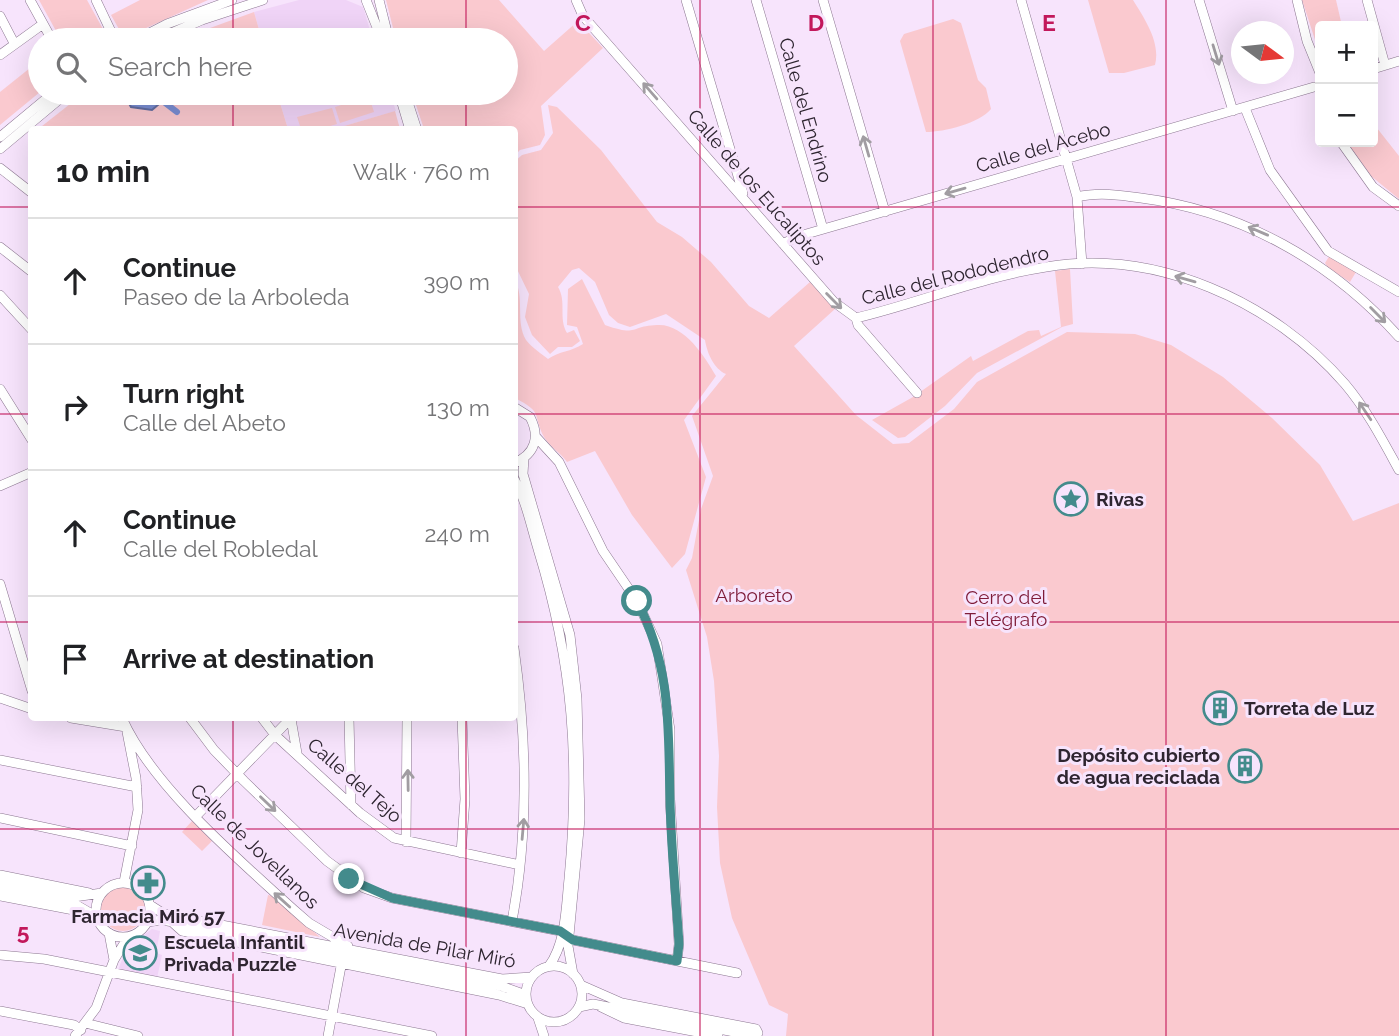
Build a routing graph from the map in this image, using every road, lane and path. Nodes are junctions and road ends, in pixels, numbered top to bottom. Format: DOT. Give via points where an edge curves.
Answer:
graph roads {
  1 [pos="30,0"];
  2 [pos="96,0"];
  3 [pos="232,0"];
  4 [pos="263,0"];
  5 [pos="366,0"];
  6 [pos="379,0"];
  7 [pos="576,0"];
  8 [pos="686,0"];
  9 [pos="756,0"];
  10 [pos="823,0"];
  11 [pos="1021,0"];
  12 [pos="1199,0"];
  13 [pos="1297,0"];
  14 [pos="1367,0"];
  15 [pos="0,16"];
  16 [pos="43,24"];
  17 [pos="37,28"];
  18 [pos="45,28"];
  19 [pos="109,28"];
  20 [pos="159,28"];
  21 [pos="183,28"];
  22 [pos="377,28"];
  23 [pos="386,28"];
  24 [pos="28,34"];
  25 [pos="15,43"];
  26 [pos="0,55"];
  27 [pos="1315,61"];
  28 [pos="1399,61"];
  29 [pos="1385,65"];
  30 [pos="1378,67"];
  31 [pos="1315,90"];
  32 [pos="39,105"];
  33 [pos="53,105"];
  34 [pos="403,105"];
  35 [pos="409,105"];
  36 [pos="1245,108"];
  37 [pos="1233,111"];
  38 [pos="409,126"];
  39 [pos="416,126"];
  40 [pos="0,137"];
  41 [pos="1345,147"];
  42 [pos="0,149"];
  43 [pos="1068,158"];
  44 [pos="0,168"];
  45 [pos="734,179"];
  46 [pos="28,190"];
  47 [pos="1077,197"];
  48 [pos="1399,206"];
  49 [pos="885,212"];
  50 [pos="823,229"];
  51 [pos="783,244"];
  52 [pos="0,247"];
  53 [pos="1328,251"];
  54 [pos="1082,264"];
  55 [pos="1318,264"];
  56 [pos="28,269"];
  57 [pos="1362,273"];
  58 [pos="1350,288"];
  59 [pos="1399,292"];
  60 [pos="0,295"];
  61 [pos="856,318"];
  62 [pos="28,326"];
  63 [pos="1399,337"];
  64 [pos="0,389"];
  65 [pos="917,393"];
  66 [pos="518,410"];
  67 [pos="28,434"];
  68 [pos="536,437"];
  69 [pos="555,457"];
  70 [pos="523,458"];
  71 [pos="1399,470"];
  72 [pos="28,474"];
  73 [pos="0,486"];
  74 [pos="518,491"];
  75 [pos="0,584"];
  76 [pos="518,677"];
  77 [pos="28,678"];
  78 [pos="0,698"];
  79 [pos="28,708"];
  80 [pos="193,721"];
  81 [pos="264,721"];
  82 [pos="288,721"];
  83 [pos="292,721"];
  84 [pos="349,721"];
  85 [pos="407,721"];
  86 [pos="461,721"];
  87 [pos="124,722"];
  88 [pos="275,735"];
  89 [pos="137,751"];
  90 [pos="297,753"];
  91 [pos="0,760"];
  92 [pos="237,774"];
  93 [pos="137,788"];
  94 [pos="351,805"];
  95 [pos="197,816"];
  96 [pos="0,818"];
  97 [pos="406,842"];
  98 [pos="132,846"];
  99 [pos="461,853"];
  100 [pos="520,865"];
  101 [pos="0,875"];
  102 [pos="0,882"];
  103 [pos="124,882"];
  104 [pos="0,889"];
  105 [pos="98,894"];
  106 [pos="0,897"];
  107 [pos="150,905"];
  108 [pos="93,914"];
  109 [pos="512,921"];
  110 [pos="148,922"];
  111 [pos="109,933"];
  112 [pos="566,936"];
  113 [pos="128,937"];
  114 [pos="359,952"];
  115 [pos="0,955"];
  116 [pos="114,960"];
  117 [pos="343,960"];
  118 [pos="677,961"];
  119 [pos="549,966"];
  120 [pos="110,973"];
  121 [pos="737,973"];
  122 [pos="573,974"];
  123 [pos="532,977"];
  124 [pos="580,985"];
  125 [pos="527,1000"];
  126 [pos="600,1006"];
  127 [pos="579,1007"];
  128 [pos="0,1011"];
  129 [pos="332,1017"];
  130 [pos="537,1017"];
  131 [pos="558,1022"];
  132 [pos="80,1030"];
  133 [pos="749,1035"];
  134 [pos="138,1036"];
  135 [pos="328,1036"];
  136 [pos="432,1036"];
  137 [pos="547,1036"];
  138 [pos="718,1036"];
  1 -- 16 [label="street"];
  2 -- 19 [label="street"];
  3 -- 20 [label="street"];
  4 -- 21 [label="street"];
  5 -- 22 [label="street"];
  6 -- 23 [label="street"];
  45 -- 7 [label="street, Calle de los Eucaliptos, one-way" via="583,16"];
  8 -- 45 [label="street"];
  9 -- 50 [label="street, Calle del Endrino"];
  49 -- 10 [label="street, one-way"];
  11 -- 43 [label="street"];
  12 -- 37 [label="street, one-way"];
  13 -- 27 [label="street"];
  14 -- 29 [label="street"];
  15 -- 25 [label="street"];
  16 -- 17 [label="street"];
  16 -- 18 [label="street"];
  24 -- 25 [label="street"];
  25 -- 26 [label="street"];
  28 -- 29 [label="street"];
  29 -- 30 [label="street"];
  31 -- 36 [label="street, Calle del Acebo"];
  32 -- 40 [label="street"];
  33 -- 42 [label="street"];
  34 -- 38 [label="street"];
  35 -- 39 [label="street"];
  36 -- 37 [label="street, Calle del Acebo"];
  36 -- 53 [label="street" via="1270,170"];
  37 -- 43 [label="street, Calle del Acebo"];
  41 -- 48 [label="street" via="1373,187"];
  43 -- 47 [label="street"];
  43 -- 49 [label="street, Calle del Acebo, one-way"];
  44 -- 46 [label="street"];
  45 -- 51 [label="street, Calle de los Eucaliptos"];
  47 -- 54 [label="street"];
  55 -- 47 [label="street, one-way" via="1261,232 1187,206 1116,195"];
  49 -- 50 [label="street, Calle del Acebo"];
  50 -- 51 [label="street, Calle del Acebo"];
  51 -- 61 [label="street, Calle de los Eucaliptos, one-way" via="834,302"];
  52 -- 56 [label="street"];
  53 -- 55 [label="street"];
  53 -- 57 [label="street"];
  54 -- 61 [label="street, Calle del Rododendro" via="1046,266 991,279"];
  71 -- 54 [label="street, Calle del Rododendro, one-way" via="1346,385 1307,346 1262,314 1209,287 1174,276"];
  55 -- 58 [label="street"];
  57 -- 58 [label="street"];
  57 -- 59 [label="street"];
  58 -- 63 [label="street, one-way"];
  60 -- 62 [label="street"];
  61 -- 65 [label="street, Calle de los Eucaliptos"];
  64 -- 67 [label="street"];
  66 -- 68 [label="street" via="530,417"];
  68 -- 69 [label="street"];
  68 -- 70 [label="street"];
  69 -- 70 [label="street" via="541,451"];
  69 -- 118 [label="street" via="657,644 670,730"];
  70 -- 112 [label="street" via="523,474 570,635 577,699 580,819"];
  72 -- 73 [label="street"];
  74 -- 112 [label="street" via="556,609 566,663 574,788"];
  75 -- 77 [label="street"];
  100 -- 76 [label="street, one-way" via="526,795"];
  78 -- 79 [label="street"];
  80 -- 92 [label="street"];
  81 -- 88 [label="street, Calle del Tejo"];
  82 -- 88 [label="street"];
  83 -- 90 [label="street"];
  84 -- 94 [label="street"];
  97 -- 85 [label="street, one-way"];
  86 -- 99 [label="street" via="465,799"];
  87 -- 89 [label="street, Calle de Jovellanos"];
  88 -- 90 [label="street, Calle del Tejo"];
  88 -- 92 [label="street"];
  89 -- 93 [label="street"];
  89 -- 95 [label="street, Calle de Jovellanos"];
  90 -- 94 [label="street, Calle del Tejo"];
  91 -- 93 [label="street"];
  92 -- 95 [label="street"];
  92 -- 109 [label="street, one-way" via="327,862 364,888 392,898"];
  93 -- 98 [label="street"];
  94 -- 97 [label="street, Calle del Tejo" via="379,829"];
  114 -- 95 [label="street, Calle de Jovellanos, one-way" via="309,923"];
  96 -- 98 [label="street"];
  97 -- 99 [label="street, Calle del Tejo"];
  98 -- 103 [label="street"];
  99 -- 100 [label="street, Calle del Tejo"];
  100 -- 109 [label="street"];
  101 -- 105 [label="street"];
  102 -- 105 [label="street" via="74,897"];
  103 -- 105 [label="street"];
  103 -- 107 [label="street" via="143,891"];
  104 -- 108 [label="street" via="73,903"];
  105 -- 108 [label="street"];
  106 -- 108 [label="street"];
  107 -- 110 [label="street"];
  107 -- 114 [label="street, Avenida de Pilar Miró" via="164,914"];
  108 -- 111 [label="street"];
  109 -- 112 [label="street"];
  110 -- 113 [label="street"];
  110 -- 117 [label="street, Avenida de Pilar Miró" via="172,922"];
  111 -- 113 [label="street"];
  111 -- 116 [label="street"];
  112 -- 118 [label="street"];
  112 -- 119 [label="street"];
  112 -- 122 [label="street"];
  113 -- 116 [label="street"];
  114 -- 123 [label="street, Avenida de Pilar Miró" via="502,979"];
  115 -- 120 [label="street"];
  116 -- 120 [label="street"];
  117 -- 125 [label="street, Avenida de Pilar Miró" via="511,988"];
  117 -- 129 [label="street"];
  118 -- 121 [label="street"];
  119 -- 122 [label="street"];
  119 -- 123 [label="street"];
  120 -- 129 [label="street"];
  120 -- 132 [label="street" via="96,1008"];
  122 -- 124 [label="street"];
  123 -- 125 [label="street"];
  124 -- 127 [label="street"];
  124 -- 133 [label="street" via="622,1003 758,1030 757,1035"];
  125 -- 130 [label="street"];
  126 -- 127 [label="street"];
  126 -- 133 [label="street"];
  126 -- 138 [label="street" via="624,1018"];
  127 -- 131 [label="street"];
  128 -- 132 [label="street"];
  129 -- 135 [label="street"];
  129 -- 136 [label="street"];
  130 -- 131 [label="street"];
  130 -- 137 [label="street"];
  131 -- 137 [label="street"];
  132 -- 134 [label="street"];
}
